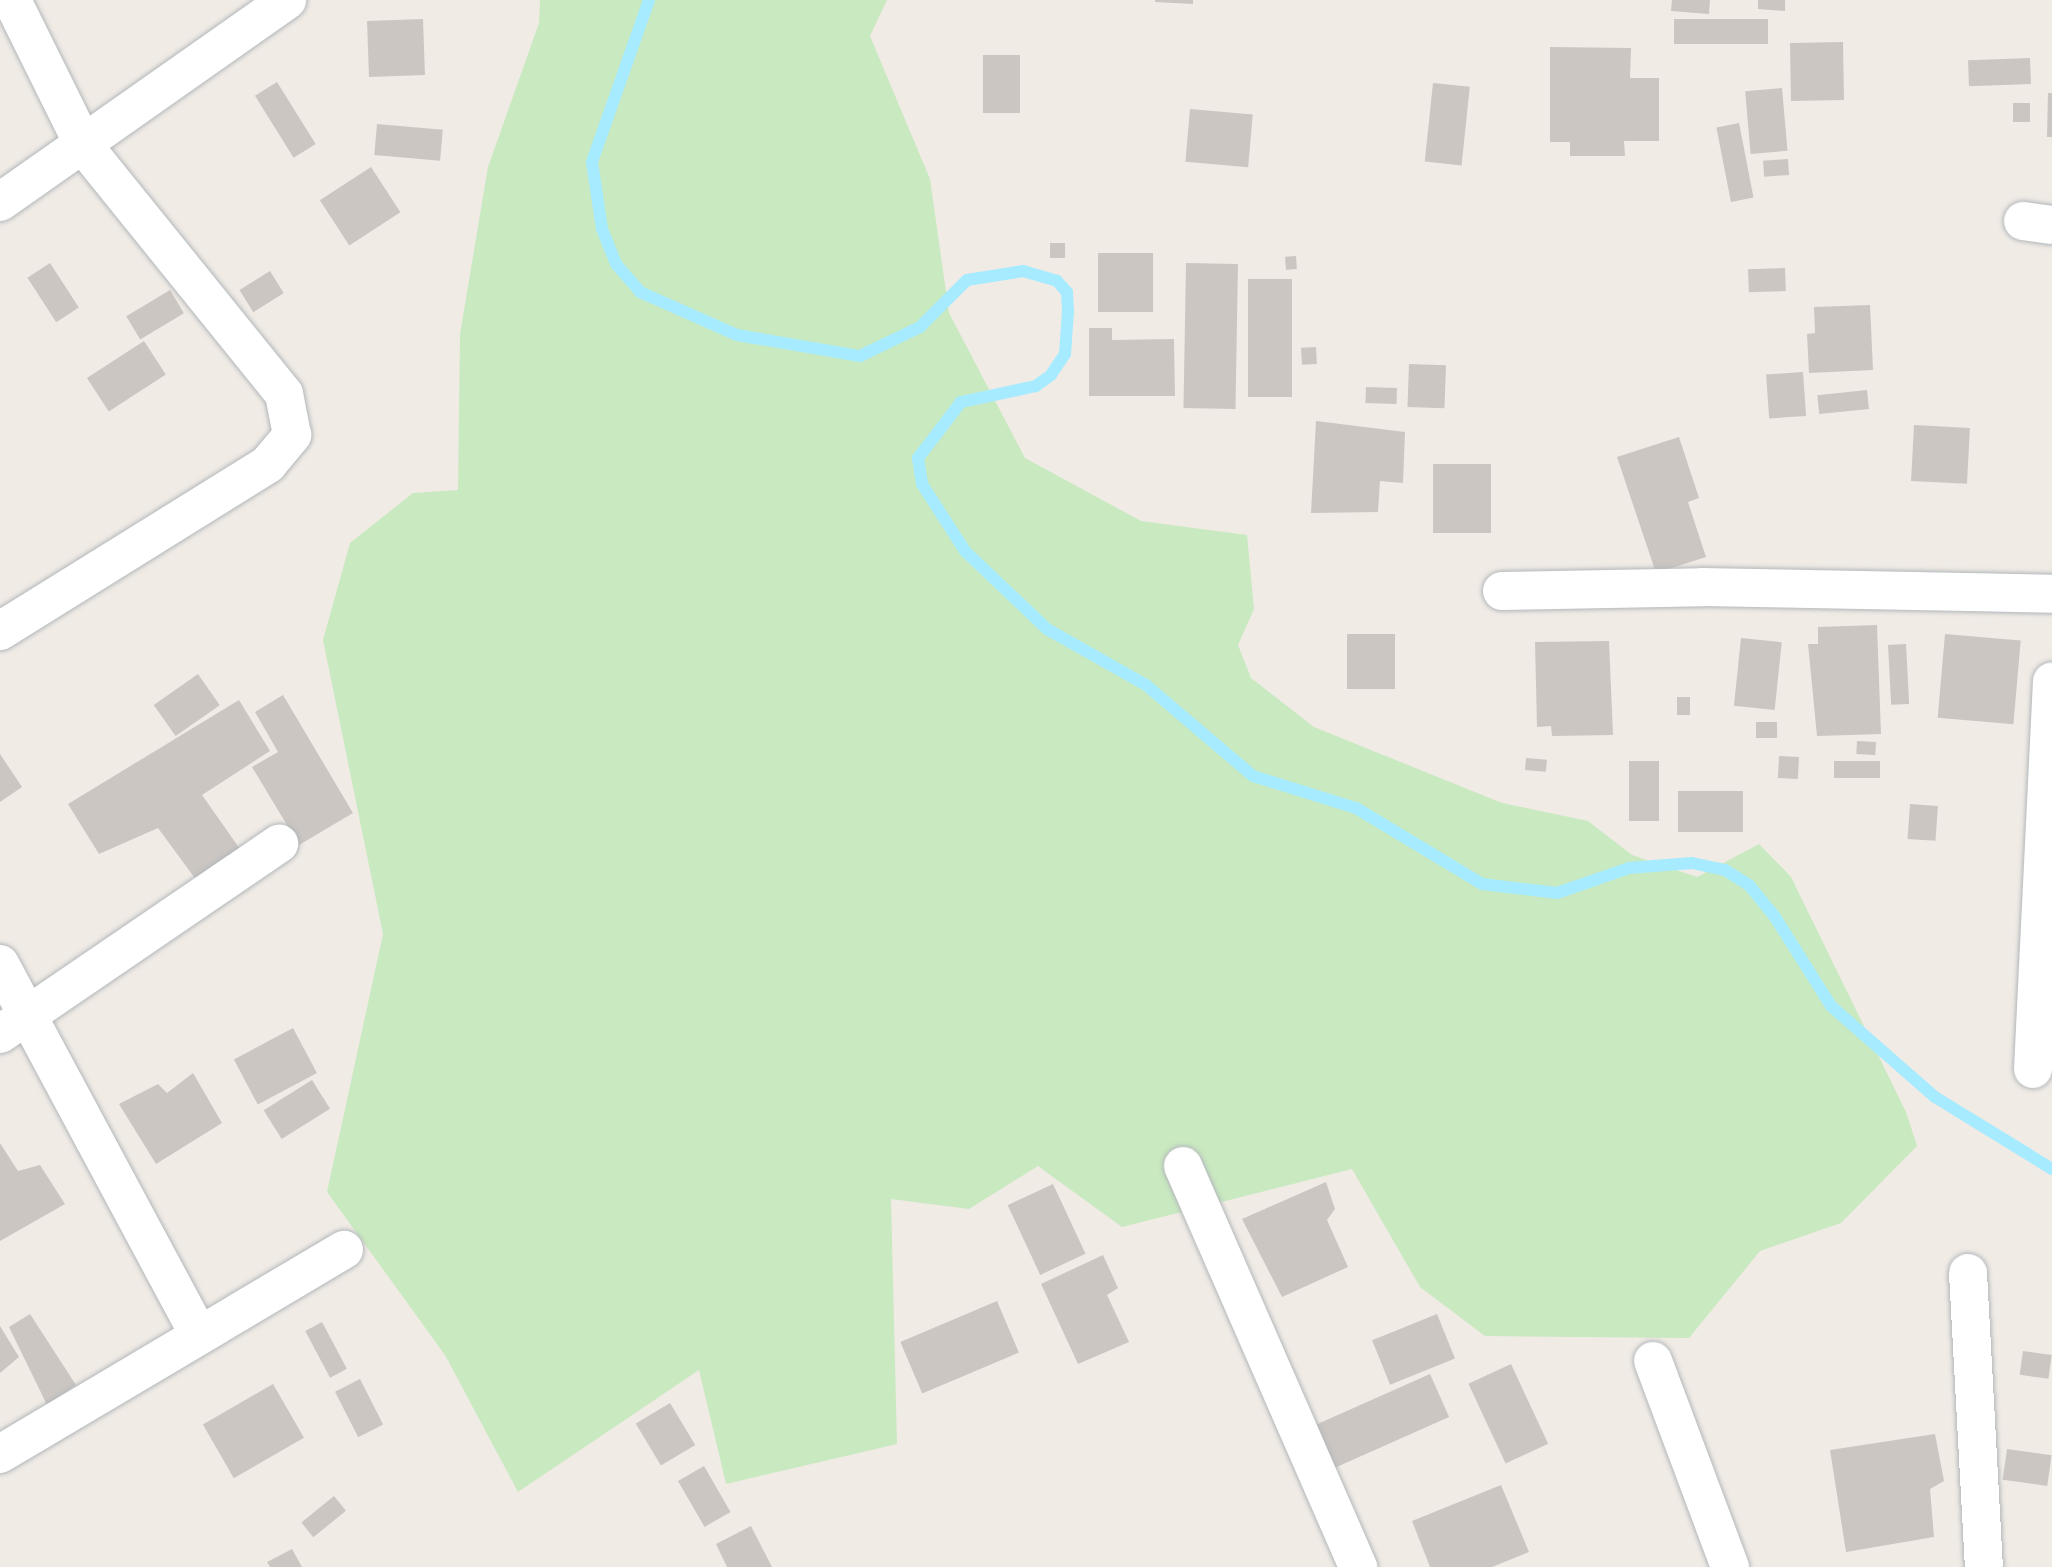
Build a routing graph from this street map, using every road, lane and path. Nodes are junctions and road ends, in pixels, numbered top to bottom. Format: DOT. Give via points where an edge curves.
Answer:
graph roads {
  1 [pos="12,0"];
  2 [pos="287,0"];
  3 [pos="84,146"];
  4 [pos="0,202"];
  5 [pos="1502,591"];
  6 [pos="2052,594"];
  7 [pos="0,631"];
  8 [pos="2052,681"];
  9 [pos="279,844"];
  10 [pos="0,964"];
  11 [pos="32,1015"];
  12 [pos="0,1034"];
  13 [pos="2033,1069"];
  14 [pos="1183,1167"];
  15 [pos="344,1250"];
  16 [pos="1968,1273"];
  17 [pos="197,1332"];
  18 [pos="1653,1361"];
  19 [pos="0,1454"];
  20 [pos="1358,1567"];
  21 [pos="1730,1567"];
  22 [pos="1984,1567"];
  1 -- 3 [label="street"];
  2 -- 3 [label="street"];
  3 -- 4 [label="street"];
  3 -- 7 [label="street" via="284,394 292,435 268,464"];
  5 -- 6 [label="street" via="1703,587"];
  8 -- 13 [label="street"];
  9 -- 11 [label="street"];
  10 -- 11 [label="street"];
  11 -- 12 [label="street"];
  11 -- 17 [label="street"];
  14 -- 20 [label="street"];
  15 -- 17 [label="street"];
  16 -- 22 [label="street"];
  17 -- 19 [label="street"];
  18 -- 21 [label="street"];
}
